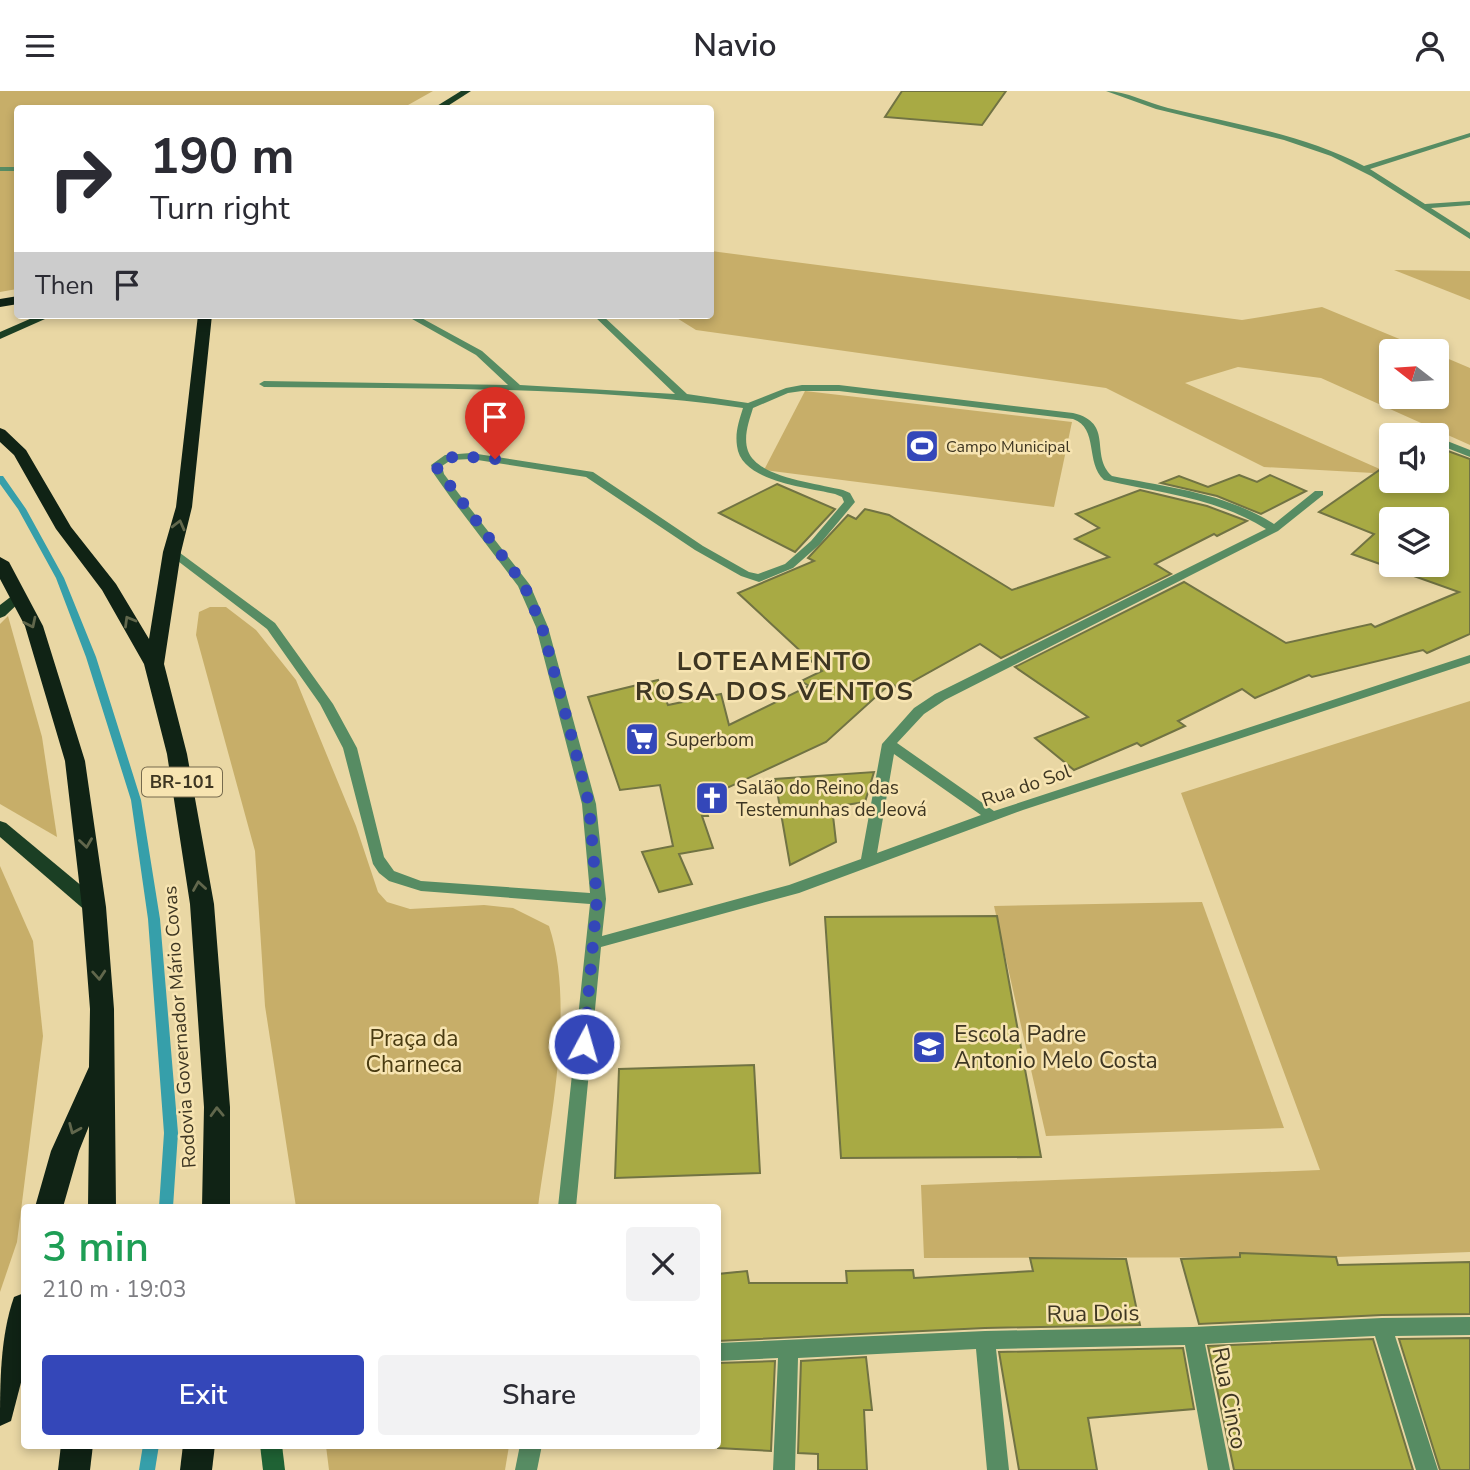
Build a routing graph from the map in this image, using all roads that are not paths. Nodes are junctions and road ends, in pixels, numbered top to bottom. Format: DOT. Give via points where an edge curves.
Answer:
graph roads {
  1 [pos="467,91"];
  2 [pos="1109,91"];
  3 [pos="443,105"];
  4 [pos="1470,135"];
  5 [pos="1363,169"];
  6 [pos="1470,203"];
  7 [pos="1423,207"];
  8 [pos="1470,237"];
  9 [pos="39,319"];
  10 [pos="203,319"];
  11 [pos="416,319"];
  12 [pos="601,319"];
  13 [pos="0,336"];
  14 [pos="264,384"];
  15 [pos="517,388"];
  16 [pos="684,397"];
  17 [pos="749,406"];
  18 [pos="0,433"];
  19 [pos="1449,445"];
  20 [pos="1470,454"];
  21 [pos="1319,492"];
  22 [pos="1274,529"];
  23 [pos="172,552"];
  24 [pos="0,562"];
  25 [pos="18,597"];
  26 [pos="0,613"];
  27 [pos="1470,659"];
  28 [pos="154,664"];
  29 [pos="889,744"];
  30 [pos="992,816"];
  31 [pos="0,827"];
  32 [pos="868,862"];
  33 [pos="597,899"];
  34 [pos="94,907"];
  35 [pos="593,944"];
  36 [pos="100,1066"];
  37 [pos="217,1194"];
  38 [pos="49,1204"];
  39 [pos="102,1204"];
  40 [pos="567,1204"];
  41 [pos="21,1318"];
  42 [pos="1470,1326"];
  43 [pos="1382,1327"];
  44 [pos="1193,1336"];
  45 [pos="985,1340"];
  46 [pos="788,1350"];
  47 [pos="721,1352"];
  48 [pos="0,1411"];
  49 [pos="77,1449"];
  50 [pos="198,1449"];
  51 [pos="271,1449"];
  52 [pos="530,1449"];
  53 [pos="74,1470"];
  54 [pos="196,1470"];
  55 [pos="274,1470"];
  56 [pos="526,1470"];
  57 [pos="784,1470"];
  58 [pos="998,1470"];
  59 [pos="1219,1470"];
  60 [pos="1427,1470"];
  1 -- 3 [label="main road"];
  2 -- 5 [label="street" via="1163,109 1277,135"];
  4 -- 5 [label="street"];
  5 -- 7 [label="street"];
  6 -- 7 [label="street"];
  7 -- 8 [label="street"];
  9 -- 13 [label="main road"];
  23 -- 10 [label="highway, one-way" via="184,507"];
  11 -- 15 [label="street" via="479,353"];
  12 -- 16 [label="street"];
  14 -- 15 [label="street"];
  15 -- 16 [label="street"];
  16 -- 17 [label="street"];
  17 -- 22 [label="street" via="794,389 839,388 1073,416 1090,425 1100,472 1108,478 1221,502"];
  17 -- 33 [label="street" via="739,429 743,453 752,468 839,492 850,502 815,544 789,566 765,577 745,574 699,548 589,474 471,456 438,462 439,474 524,585 542,627 589,804"];
  28 -- 18 [label="highway, Rodovia Governador Mário Covas / BR-101, one-way" via="110,588 65,529 20,453"];
  19 -- 20 [label="street"];
  21 -- 22 [label="street"];
  22 -- 29 [label="street" via="940,697 919,711"];
  23 -- 28 [label="highway"];
  23 -- 33 [label="street" via="271,626 326,704 350,748 377,857 387,874 421,886"];
  24 -- 25 [label="highway"];
  25 -- 26 [label="main road"];
  25 -- 34 [label="highway, one-way" via="34,626 75,761"];
  27 -- 30 [label="street, Rua do Sol"];
  37 -- 28 [label="highway, Rodovia Governador Mário Covas / BR-101, one-way" via="217,1107 202,904 177,754"];
  29 -- 30 [label="street"];
  29 -- 32 [label="street"];
  30 -- 32 [label="street, Rua do Sol"];
  31 -- 34 [label="main road"];
  32 -- 35 [label="street, Rua do Sol" via="794,889"];
  33 -- 35 [label="street"];
  34 -- 36 [label="highway, one-way" via="102,1009"];
  35 -- 40 [label="street"];
  36 -- 38 [label="highway, one-way" via="65,1150"];
  36 -- 39 [label="highway"];
  41 -- 48 [label="highway"];
  42 -- 43 [label="street, Rua Dois"];
  43 -- 44 [label="street, Rua Dois"];
  43 -- 60 [label="street"];
  44 -- 45 [label="street, Rua Dois"];
  44 -- 59 [label="street, Rua Cinco"];
  45 -- 46 [label="street, Rua Dois"];
  45 -- 58 [label="street"];
  46 -- 47 [label="street, Rua Dois"];
  46 -- 57 [label="street"];
  49 -- 53 [label="highway"];
  50 -- 54 [label="highway"];
  51 -- 55 [label="main road"];
  52 -- 56 [label="street"];
}
